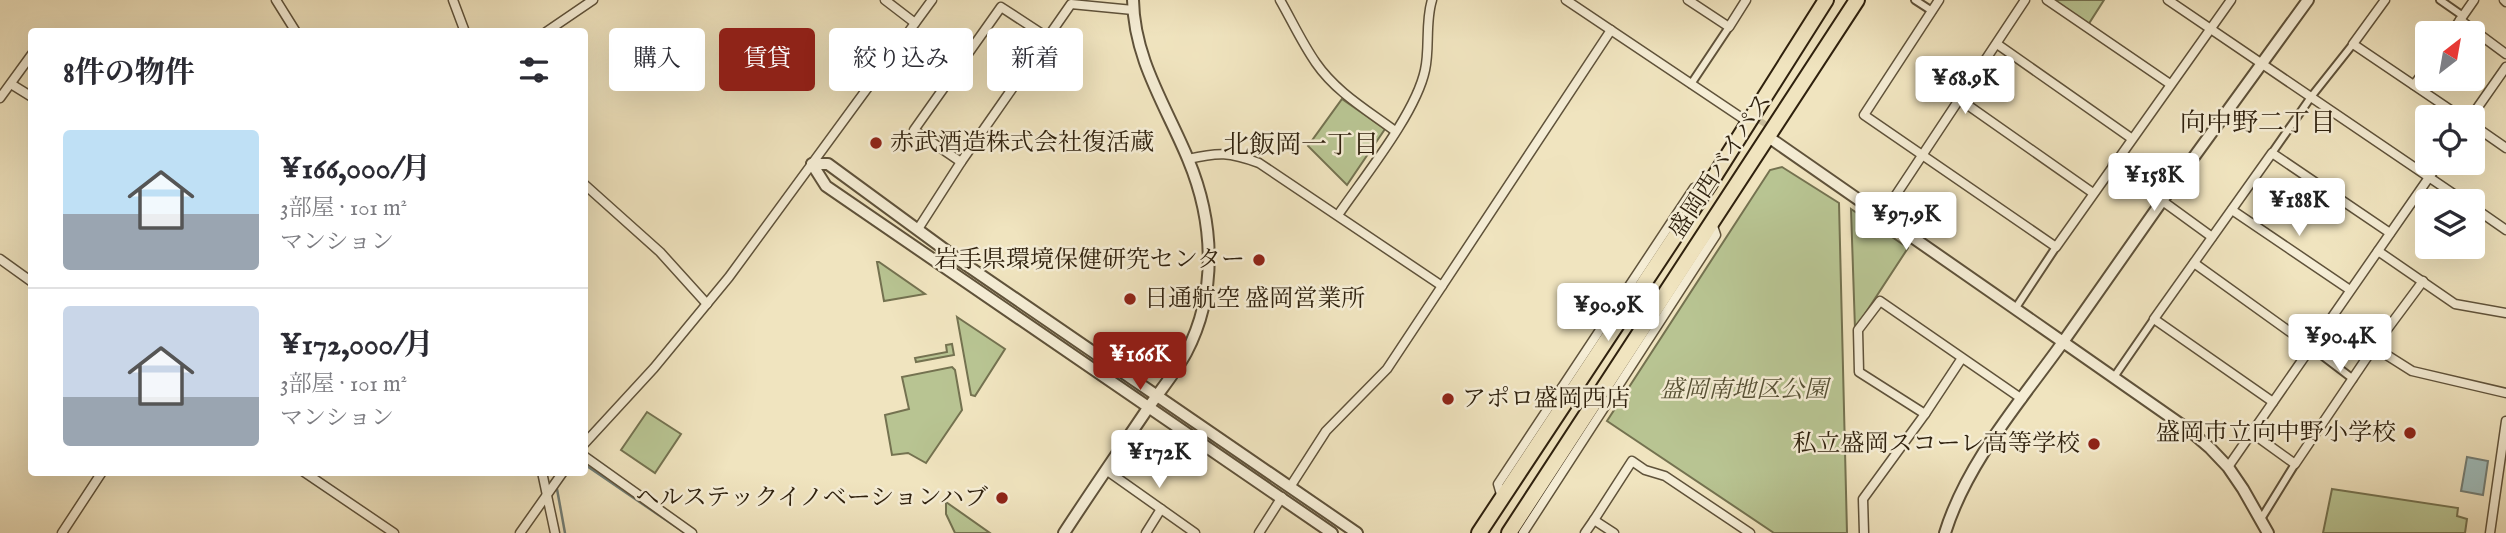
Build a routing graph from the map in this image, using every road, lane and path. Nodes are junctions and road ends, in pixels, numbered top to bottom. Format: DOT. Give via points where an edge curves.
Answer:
graph roads {
  1 [pos="276,0"];
  2 [pos="453,0"];
  3 [pos="593,0"];
  4 [pos="885,0"];
  5 [pos="932,0"];
  6 [pos="1280,0"];
  7 [pos="1432,0"];
  8 [pos="1566,0"];
  9 [pos="1688,0"];
  10 [pos="1746,0"];
  11 [pos="1826,0"];
  12 [pos="1857,0"];
  13 [pos="1915,0"];
  14 [pos="1939,0"];
  15 [pos="2025,0"];
  16 [pos="2047,0"];
  17 [pos="2168,0"];
  18 [pos="2231,0"];
  19 [pos="2308,0"];
  20 [pos="2385,0"];
  21 [pos="2440,0"];
  22 [pos="2474,0"];
  23 [pos="1133,5"];
  24 [pos="1932,11"];
  25 [pos="2462,18"];
  26 [pos="2460,21"];
  27 [pos="915,23"];
  28 [pos="1729,27"];
  29 [pos="294,28"];
  30 [pos="464,28"];
  31 [pos="552,28"];
  32 [pos="1033,28"];
  33 [pos="1054,28"];
  34 [pos="2209,28"];
  35 [pos="1611,30"];
  36 [pos="1997,44"];
  37 [pos="2353,44"];
  38 [pos="2506,54"];
  39 [pos="28,60"];
  40 [pos="2262,64"];
  41 [pos="2506,68"];
  42 [pos="11,83"];
  43 [pos="1691,84"];
  44 [pos="2170,84"];
  45 [pos="2414,85"];
  46 [pos="1010,91"];
  47 [pos="28,94"];
  48 [pos="2311,97"];
  49 [pos="0,98"];
  50 [pos="1959,99"];
  51 [pos="2443,105"];
  52 [pos="2480,105"];
  53 [pos="1748,122"];
  54 [pos="1395,131"];
  55 [pos="2485,133"];
  56 [pos="1768,136"];
  57 [pos="2131,138"];
  58 [pos="2506,148"];
  59 [pos="2272,153"];
  60 [pos="1921,155"];
  61 [pos="1188,159"];
  62 [pos="961,162"];
  63 [pos="812,164"];
  64 [pos="2113,165"];
  65 [pos="2429,177"];
  66 [pos="588,188"];
  67 [pos="2446,189"];
  68 [pos="2093,193"];
  69 [pos="2162,201"];
  70 [pos="2232,210"];
  71 [pos="1338,215"];
  72 [pos="2485,215"];
  73 [pos="1882,216"];
  74 [pos="1712,223"];
  75 [pos="918,229"];
  76 [pos="2506,230"];
  77 [pos="2390,233"];
  78 [pos="2212,237"];
  79 [pos="2056,247"];
  80 [pos="2378,251"];
  81 [pos="0,259"];
  82 [pos="2193,263"];
  83 [pos="28,279"];
  84 [pos="2423,281"];
  85 [pos="1442,286"];
  86 [pos="2350,290"];
  87 [pos="707,304"];
  88 [pos="2015,309"];
  89 [pos="2506,313"];
  90 [pos="2154,319"];
  91 [pos="2063,342"];
  92 [pos="2311,347"];
  93 [pos="2374,347"];
  94 [pos="1962,358"];
  95 [pos="2114,377"];
  96 [pos="2353,379"];
  97 [pos="2506,393"];
  98 [pos="1157,395"];
  99 [pos="2022,399"];
  100 [pos="2273,402"];
  101 [pos="1149,407"];
  102 [pos="1925,414"];
  103 [pos="2506,422"];
  104 [pos="2252,433"];
  105 [pos="588,440"];
  106 [pos="588,459"];
  107 [pos="2295,464"];
  108 [pos="2228,467"];
  109 [pos="1106,470"];
  110 [pos="99,476"];
  111 [pos="310,476"];
  112 [pos="543,476"];
  113 [pos="560,476"];
  114 [pos="1290,487"];
  115 [pos="547,495"];
  116 [pos="1282,497"];
  117 [pos="1161,509"];
  118 [pos="2260,519"];
  119 [pos="1594,520"];
  120 [pos="62,533"];
  121 [pos="394,533"];
  122 [pos="520,533"];
  123 [pos="555,533"];
  124 [pos="692,533"];
  125 [pos="1064,533"];
  126 [pos="1146,533"];
  127 [pos="1195,533"];
  128 [pos="1259,533"];
  129 [pos="1332,533"];
  130 [pos="1357,533"];
  131 [pos="1479,533"];
  132 [pos="1509,533"];
  133 [pos="1523,533"];
  134 [pos="1585,533"];
  135 [pos="1614,533"];
  136 [pos="1750,533"];
  137 [pos="1864,533"];
  138 [pos="1945,533"];
  139 [pos="2268,533"];
  140 [pos="2490,533"];
  1 -- 29 [label="street"];
  2 -- 30 [label="street"];
  3 -- 31 [label="street"];
  4 -- 27 [label="street"];
  5 -- 27 [label="street"];
  6 -- 54 [label="street" via="1330,80"];
  7 -- 54 [label="street" via="1425,72"];
  8 -- 35 [label="street"];
  9 -- 28 [label="street"];
  10 -- 28 [label="street"];
  11 -- 53 [label="highway, 盛岡西バイパス"];
  12 -- 56 [label="highway, 盛岡西バイパス"];
  13 -- 24 [label="street"];
  14 -- 24 [label="street"];
  15 -- 36 [label="street"];
  16 -- 44 [label="street"];
  17 -- 34 [label="street"];
  18 -- 34 [label="street"];
  19 -- 40 [label="street"];
  20 -- 37 [label="street"];
  21 -- 25 [label="street"];
  22 -- 25 [label="street"];
  23 -- 33 [label="street" via="1071,4"];
  23 -- 61 [label="street" via="1139,50"];
  24 -- 60 [label="street" via="1864,115"];
  25 -- 26 [label="street"];
  25 -- 38 [label="street"];
  27 -- 63 [label="street"];
  28 -- 43 [label="street"];
  32 -- 62 [label="street" via="1001,7 914,130"];
  34 -- 40 [label="street"];
  34 -- 44 [label="street"];
  35 -- 43 [label="street"];
  35 -- 85 [label="street"];
  36 -- 50 [label="street"];
  36 -- 57 [label="street"];
  37 -- 45 [label="street"];
  37 -- 48 [label="street"];
  39 -- 42 [label="street"];
  40 -- 48 [label="street"];
  40 -- 69 [label="street"];
  41 -- 52 [label="street"];
  42 -- 47 [label="street"];
  42 -- 49 [label="street"];
  43 -- 53 [label="street"];
  44 -- 57 [label="street"];
  45 -- 51 [label="street"];
  46 -- 62 [label="street"];
  48 -- 59 [label="street"];
  48 -- 65 [label="street"];
  50 -- 60 [label="street"];
  50 -- 68 [label="street"];
  53 -- 131 [label="highway, 盛岡西バイパス"];
  54 -- 71 [label="street"];
  55 -- 58 [label="street"];
  56 -- 73 [label="street"];
  56 -- 74 [label="highway, 盛岡西バイパス"];
  57 -- 64 [label="street"];
  59 -- 70 [label="street"];
  59 -- 77 [label="street"];
  60 -- 73 [label="street"];
  60 -- 79 [label="street"];
  61 -- 71 [label="street" via="1217,152 1249,159"];
  61 -- 98 [label="street" via="1208,230 1209,277 1204,305 1185,354"];
  62 -- 75 [label="street"];
  63 -- 75 [label="street" via="828,164"];
  63 -- 87 [label="street"];
  63 -- 101 [label="street" via="826,186"];
  64 -- 68 [label="street"];
  64 -- 69 [label="street"];
  65 -- 67 [label="street"];
  65 -- 77 [label="street"];
  66 -- 87 [label="street" via="660,252"];
  68 -- 79 [label="street"];
  69 -- 78 [label="street"];
  69 -- 91 [label="street"];
  70 -- 78 [label="street"];
  70 -- 86 [label="street"];
  71 -- 85 [label="street"];
  72 -- 76 [label="street"];
  73 -- 88 [label="street"];
  74 -- 132 [label="highway, 盛岡西バイパス"];
  74 -- 133 [label="street" via="1716,235"];
  75 -- 98 [label="street"];
  77 -- 80 [label="street"];
  78 -- 82 [label="street"];
  79 -- 88 [label="street"];
  80 -- 84 [label="street"];
  80 -- 86 [label="street"];
  81 -- 83 [label="street"];
  82 -- 90 [label="street"];
  82 -- 92 [label="street"];
  84 -- 89 [label="street" via="2455,304"];
  84 -- 93 [label="street"];
  85 -- 114 [label="street" via="1387,369 1326,431"];
  86 -- 92 [label="street"];
  87 -- 105 [label="street"];
  88 -- 91 [label="street"];
  90 -- 95 [label="street"];
  90 -- 100 [label="street"];
  91 -- 95 [label="street"];
  91 -- 99 [label="street"];
  92 -- 96 [label="street"];
  92 -- 100 [label="street"];
  93 -- 96 [label="street"];
  93 -- 97 [label="street" via="2412,371"];
  94 -- 99 [label="street"];
  94 -- 102 [label="street"];
  94 -- 102 [label="street" via="1880,301 1858,330 1858,372"];
  95 -- 108 [label="street" via="2189,430"];
  96 -- 107 [label="street"];
  98 -- 101 [label="street"];
  98 -- 114 [label="street"];
  99 -- 138 [label="street" via="1970,473"];
  100 -- 104 [label="street"];
  101 -- 109 [label="street"];
  101 -- 116 [label="street"];
  102 -- 137 [label="street" via="1863,499"];
  103 -- 140 [label="street"];
  104 -- 107 [label="street"];
  104 -- 108 [label="street"];
  106 -- 124 [label="street"];
  107 -- 118 [label="street"];
  108 -- 118 [label="street"];
  109 -- 117 [label="street"];
  109 -- 125 [label="street"];
  110 -- 120 [label="street"];
  111 -- 121 [label="street"];
  112 -- 115 [label="street"];
  113 -- 115 [label="street"];
  114 -- 130 [label="street"];
  115 -- 122 [label="street"];
  115 -- 123 [label="street"];
  116 -- 128 [label="street"];
  116 -- 129 [label="street"];
  117 -- 126 [label="street"];
  117 -- 127 [label="street"];
  118 -- 139 [label="street"];
  119 -- 134 [label="street"];
  119 -- 135 [label="street"];
  119 -- 136 [label="street" via="1632,461 1665,476"];
}
